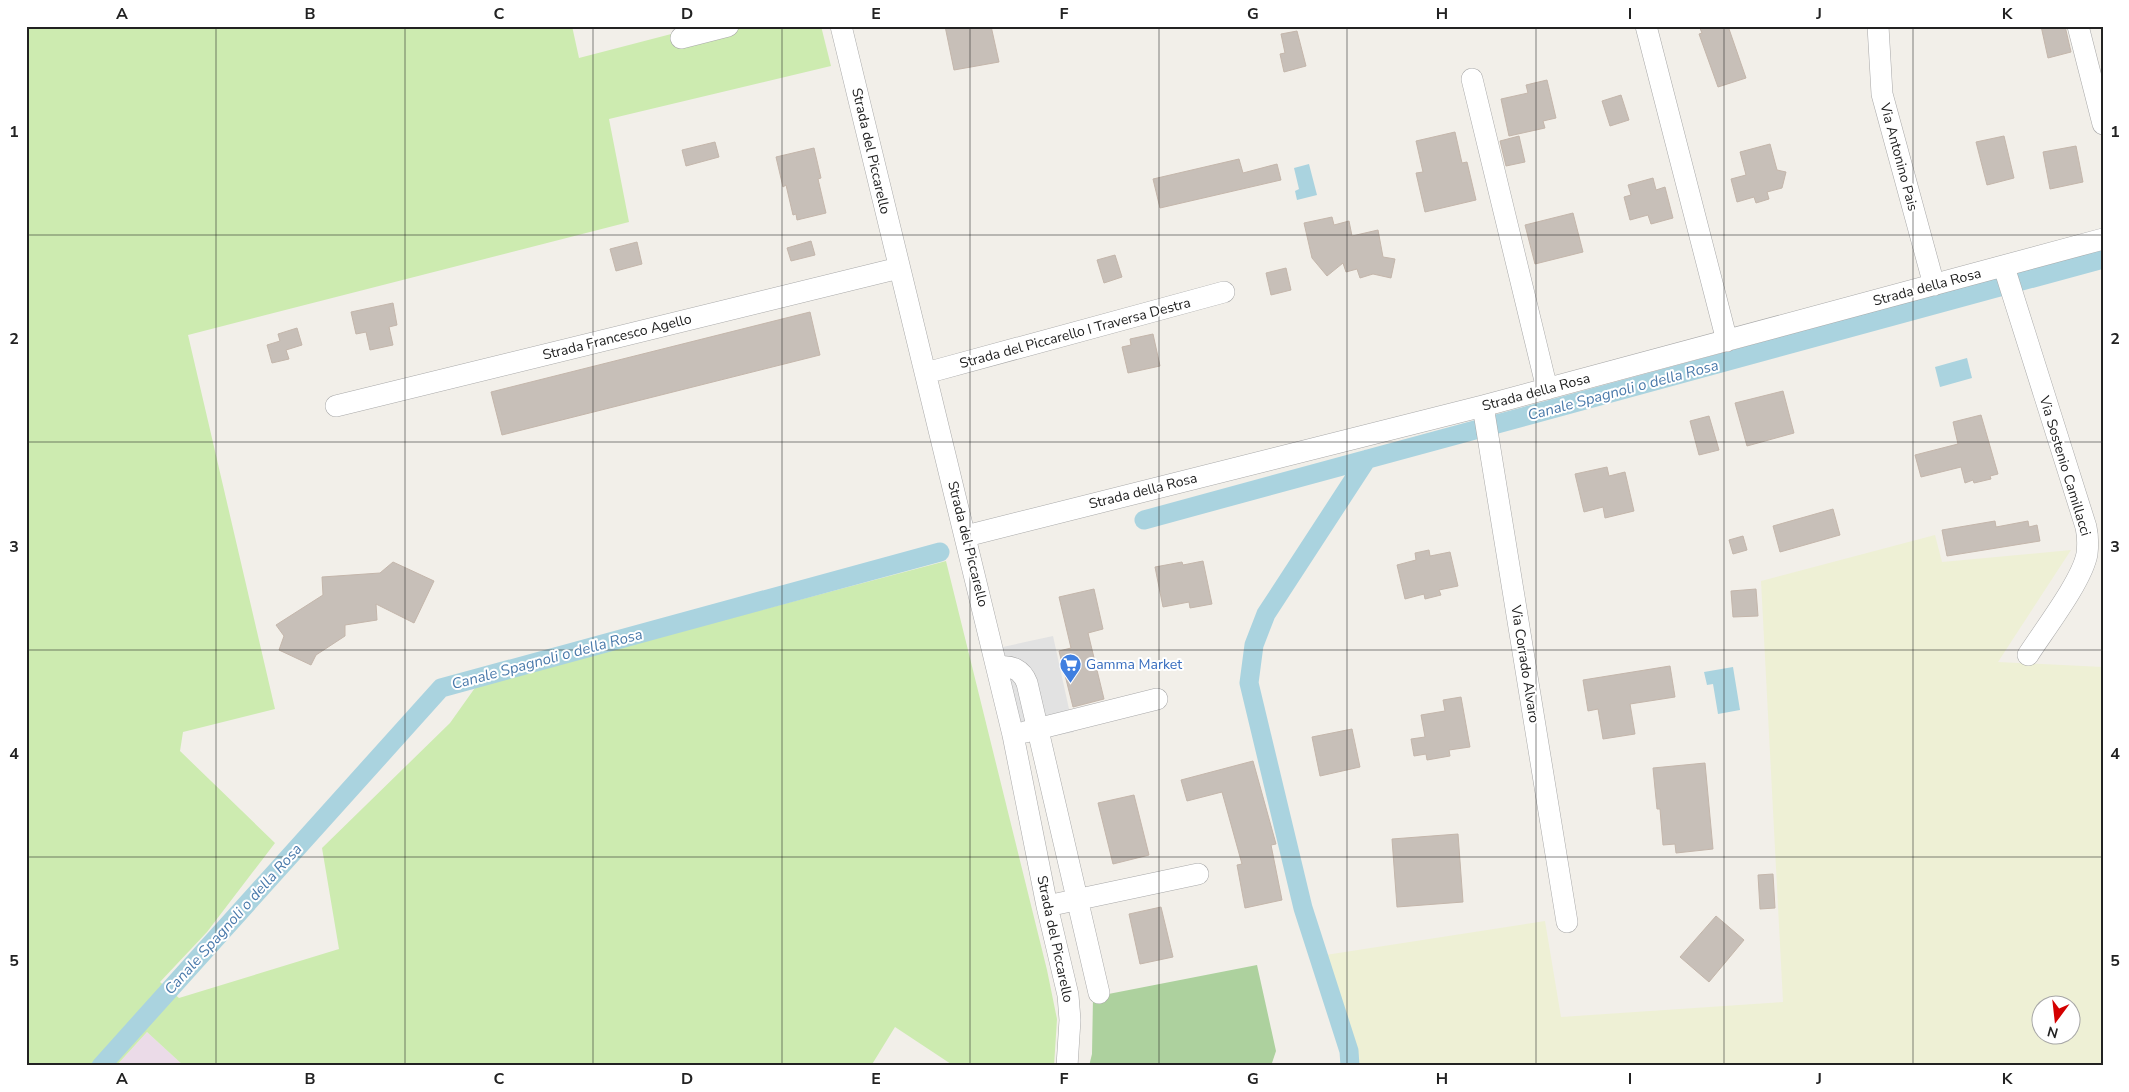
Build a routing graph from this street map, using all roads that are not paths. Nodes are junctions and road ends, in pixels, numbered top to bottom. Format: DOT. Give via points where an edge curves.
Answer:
graph roads {
  1 [pos="728,26"];
  2 [pos="841,26"];
  3 [pos="1646,26"];
  4 [pos="1878,26"];
  5 [pos="2078,26"];
  6 [pos="680,38"];
  7 [pos="1472,79"];
  8 [pos="2103,124"];
  9 [pos="2103,240"];
  10 [pos="2004,266"];
  11 [pos="899,268"];
  12 [pos="1934,285"];
  13 [pos="1224,292"];
  14 [pos="1727,341"];
  15 [pos="926,373"];
  16 [pos="1547,389"];
  17 [pos="336,406"];
  18 [pos="1483,406"];
  19 [pos="966,536"];
  20 [pos="2028,655"];
  21 [pos="997,668"];
  22 [pos="1157,699"];
  23 [pos="1037,728"];
  24 [pos="1013,735"];
  25 [pos="1198,874"];
  26 [pos="1077,900"];
  27 [pos="1047,906"];
  28 [pos="1567,922"];
  29 [pos="1098,993"];
  30 [pos="1067,1066"];
  1 -- 6 [label="street"];
  2 -- 11 [label="street, Strada del Piccarello"];
  3 -- 14 [label="street"];
  4 -- 12 [label="street, Via Antonino Pais" via="1882,94"];
  5 -- 8 [label="street"];
  7 -- 16 [label="street"];
  9 -- 10 [label="street, Strada della Rosa"];
  10 -- 12 [label="street, Strada della Rosa"];
  10 -- 20 [label="street, Via Sostenio Camillacci" via="2086,527 2088,543 2081,571"];
  11 -- 15 [label="street, Strada del Piccarello"];
  11 -- 17 [label="street, Strada Francesco Agello"];
  12 -- 14 [label="street, Strada della Rosa"];
  13 -- 15 [label="street, Strada del Piccarello I Traversa Destra"];
  14 -- 16 [label="street, Strada della Rosa"];
  15 -- 19 [label="street, Strada del Piccarello"];
  16 -- 18 [label="street, Strada della Rosa"];
  18 -- 19 [label="street, Strada della Rosa"];
  18 -- 28 [label="street, Via Corrado Alvaro"];
  19 -- 21 [label="street, Strada del Piccarello"];
  21 -- 23 [label="street" via="1018,670 1025,678"];
  21 -- 24 [label="street, Strada del Piccarello"];
  22 -- 23 [label="street"];
  23 -- 24 [label="street"];
  23 -- 26 [label="street"];
  24 -- 27 [label="street, Strada del Piccarello"];
  25 -- 26 [label="street"];
  26 -- 27 [label="street"];
  26 -- 29 [label="street"];
  27 -- 30 [label="street, Strada del Piccarello" via="1068,995"];
}
